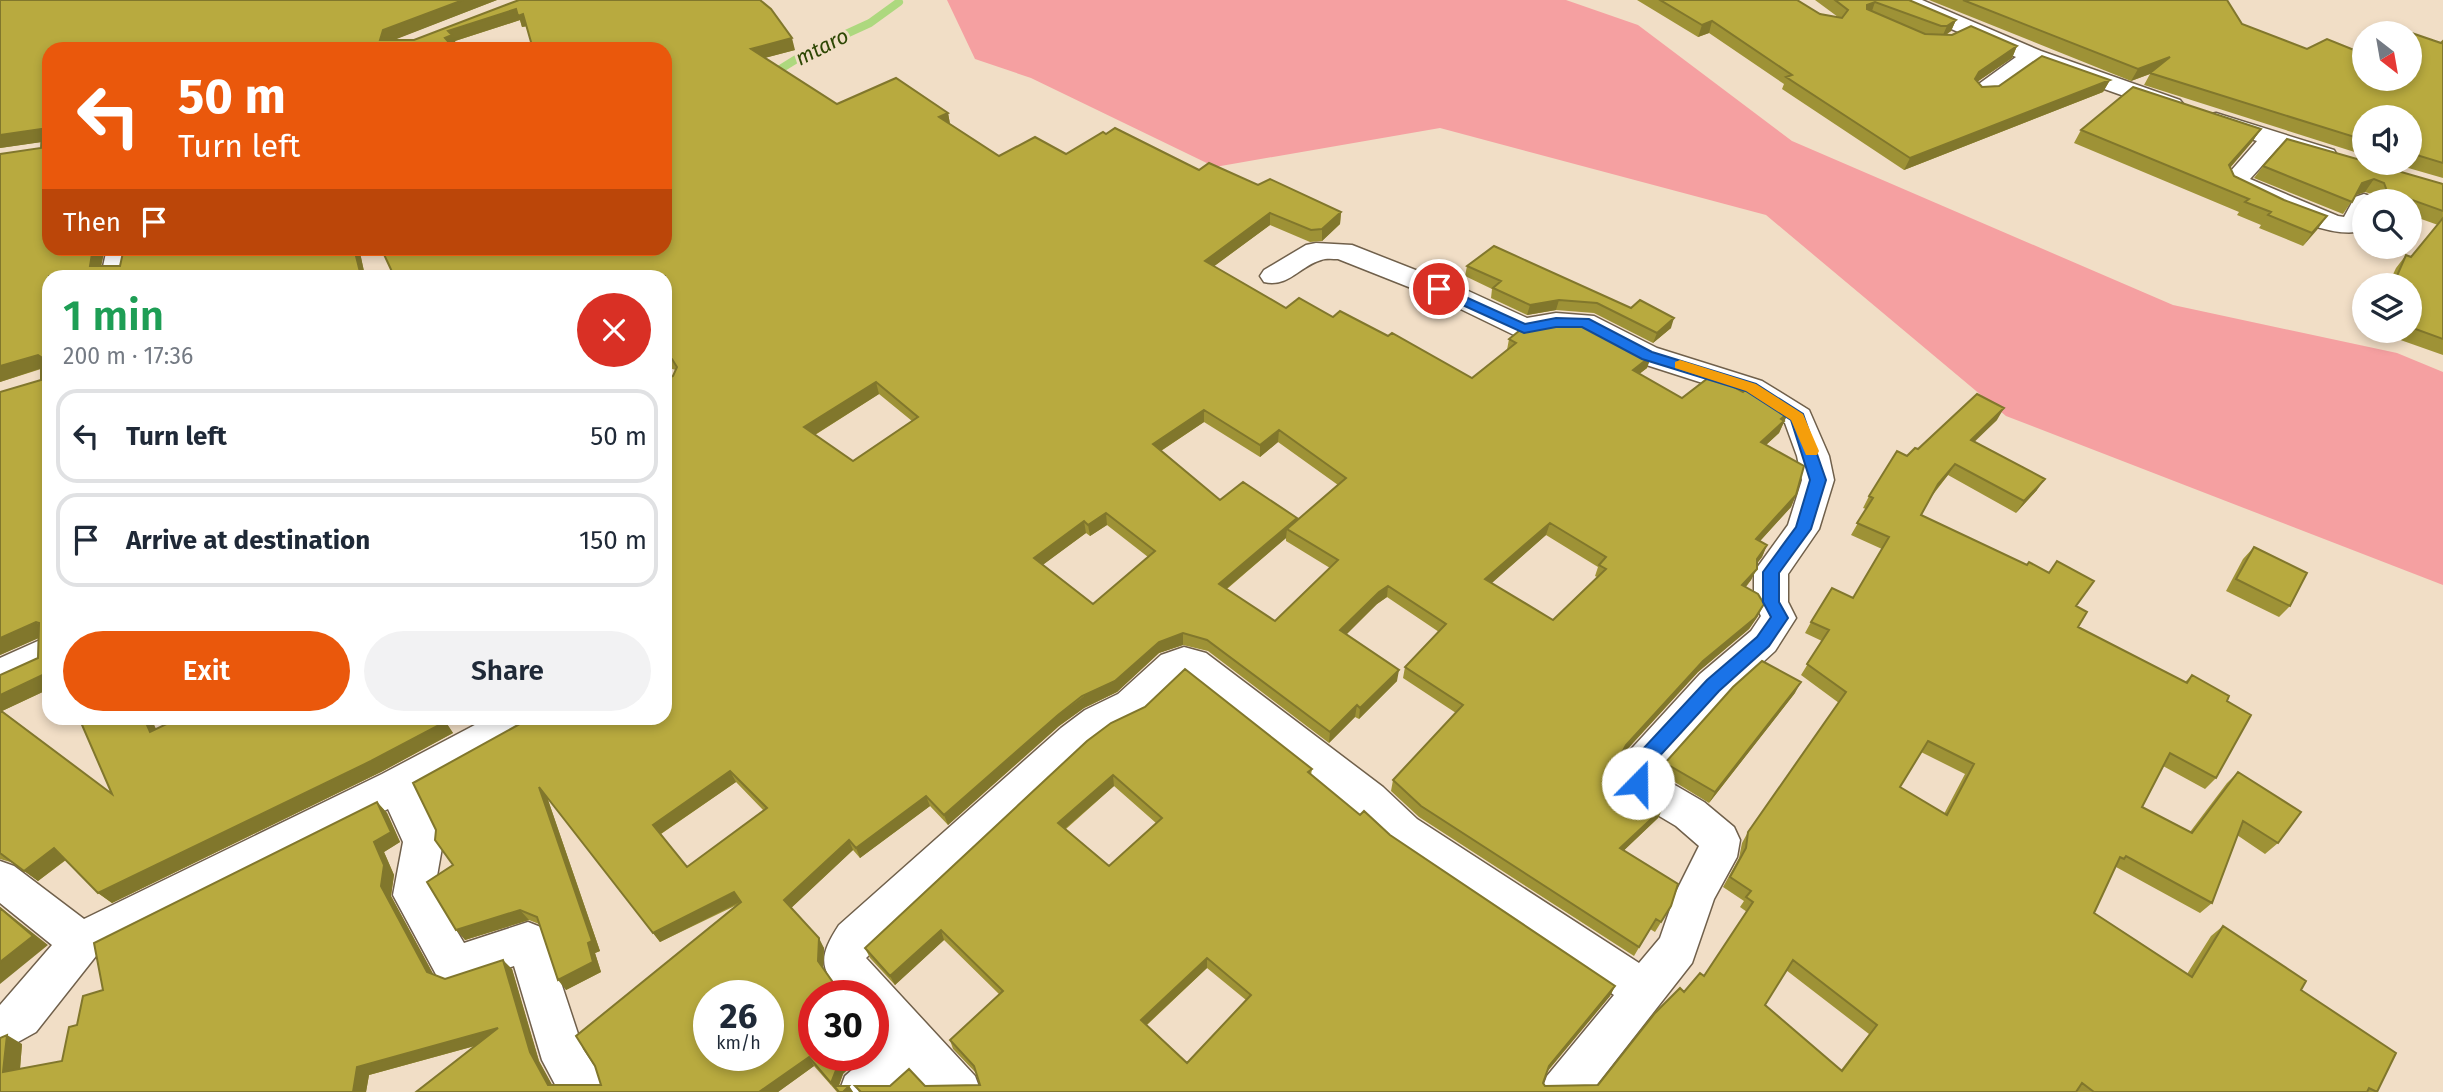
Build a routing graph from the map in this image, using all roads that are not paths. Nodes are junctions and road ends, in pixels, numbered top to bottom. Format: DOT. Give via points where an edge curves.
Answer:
graph roads {
  1 [pos="1904,0"];
  2 [pos="2033,56"];
  3 [pos="1984,91"];
  4 [pos="2272,140"];
  5 [pos="2352,163"];
  6 [pos="2352,225"];
  7 [pos="1273,276"];
  8 [pos="42,654"];
  9 [pos="0,675"];
  10 [pos="507,725"];
  11 [pos="396,786"];
  12 [pos="0,879"];
  13 [pos="81,942"];
  14 [pos="858,980"];
  15 [pos="1645,991"];
  16 [pos="889,1014"];
  17 [pos="0,1030"];
  18 [pos="915,1043"];
  19 [pos="585,1092"];
  20 [pos="861,1092"];
  21 [pos="959,1092"];
  22 [pos="1563,1092"];
  1 -- 2 [label="street"];
  2 -- 3 [label="street"];
  2 -- 4 [label="street"];
  4 -- 5 [label="street"];
  4 -- 6 [label="street" via="2237,183 2333,224"];
  7 -- 15 [label="street" via="1316,251 1342,251 1524,328 1584,323 1647,355 1751,388 1798,417 1818,480 1803,529 1771,572 1771,602 1779,618 1763,642 1713,685 1636,770 1638,783 1690,814 1720,840 1677,949"];
  8 -- 9 [label="street"];
  10 -- 11 [label="street"];
  11 -- 13 [label="street"];
  11 -- 19 [label="street" via="423,842 413,895 454,966 528,942 564,1060"];
  12 -- 13 [label="street"];
  13 -- 17 [label="street" via="21,1017"];
  14 -- 15 [label="street" via="844,966 845,953 854,939 1074,739 1131,705 1174,665 1184,662 1193,663 1369,799 1403,831"];
  15 -- 22 [label="street"];
  16 -- 18 [label="street"];
  18 -- 20 [label="street"];
  18 -- 21 [label="street"];
}
